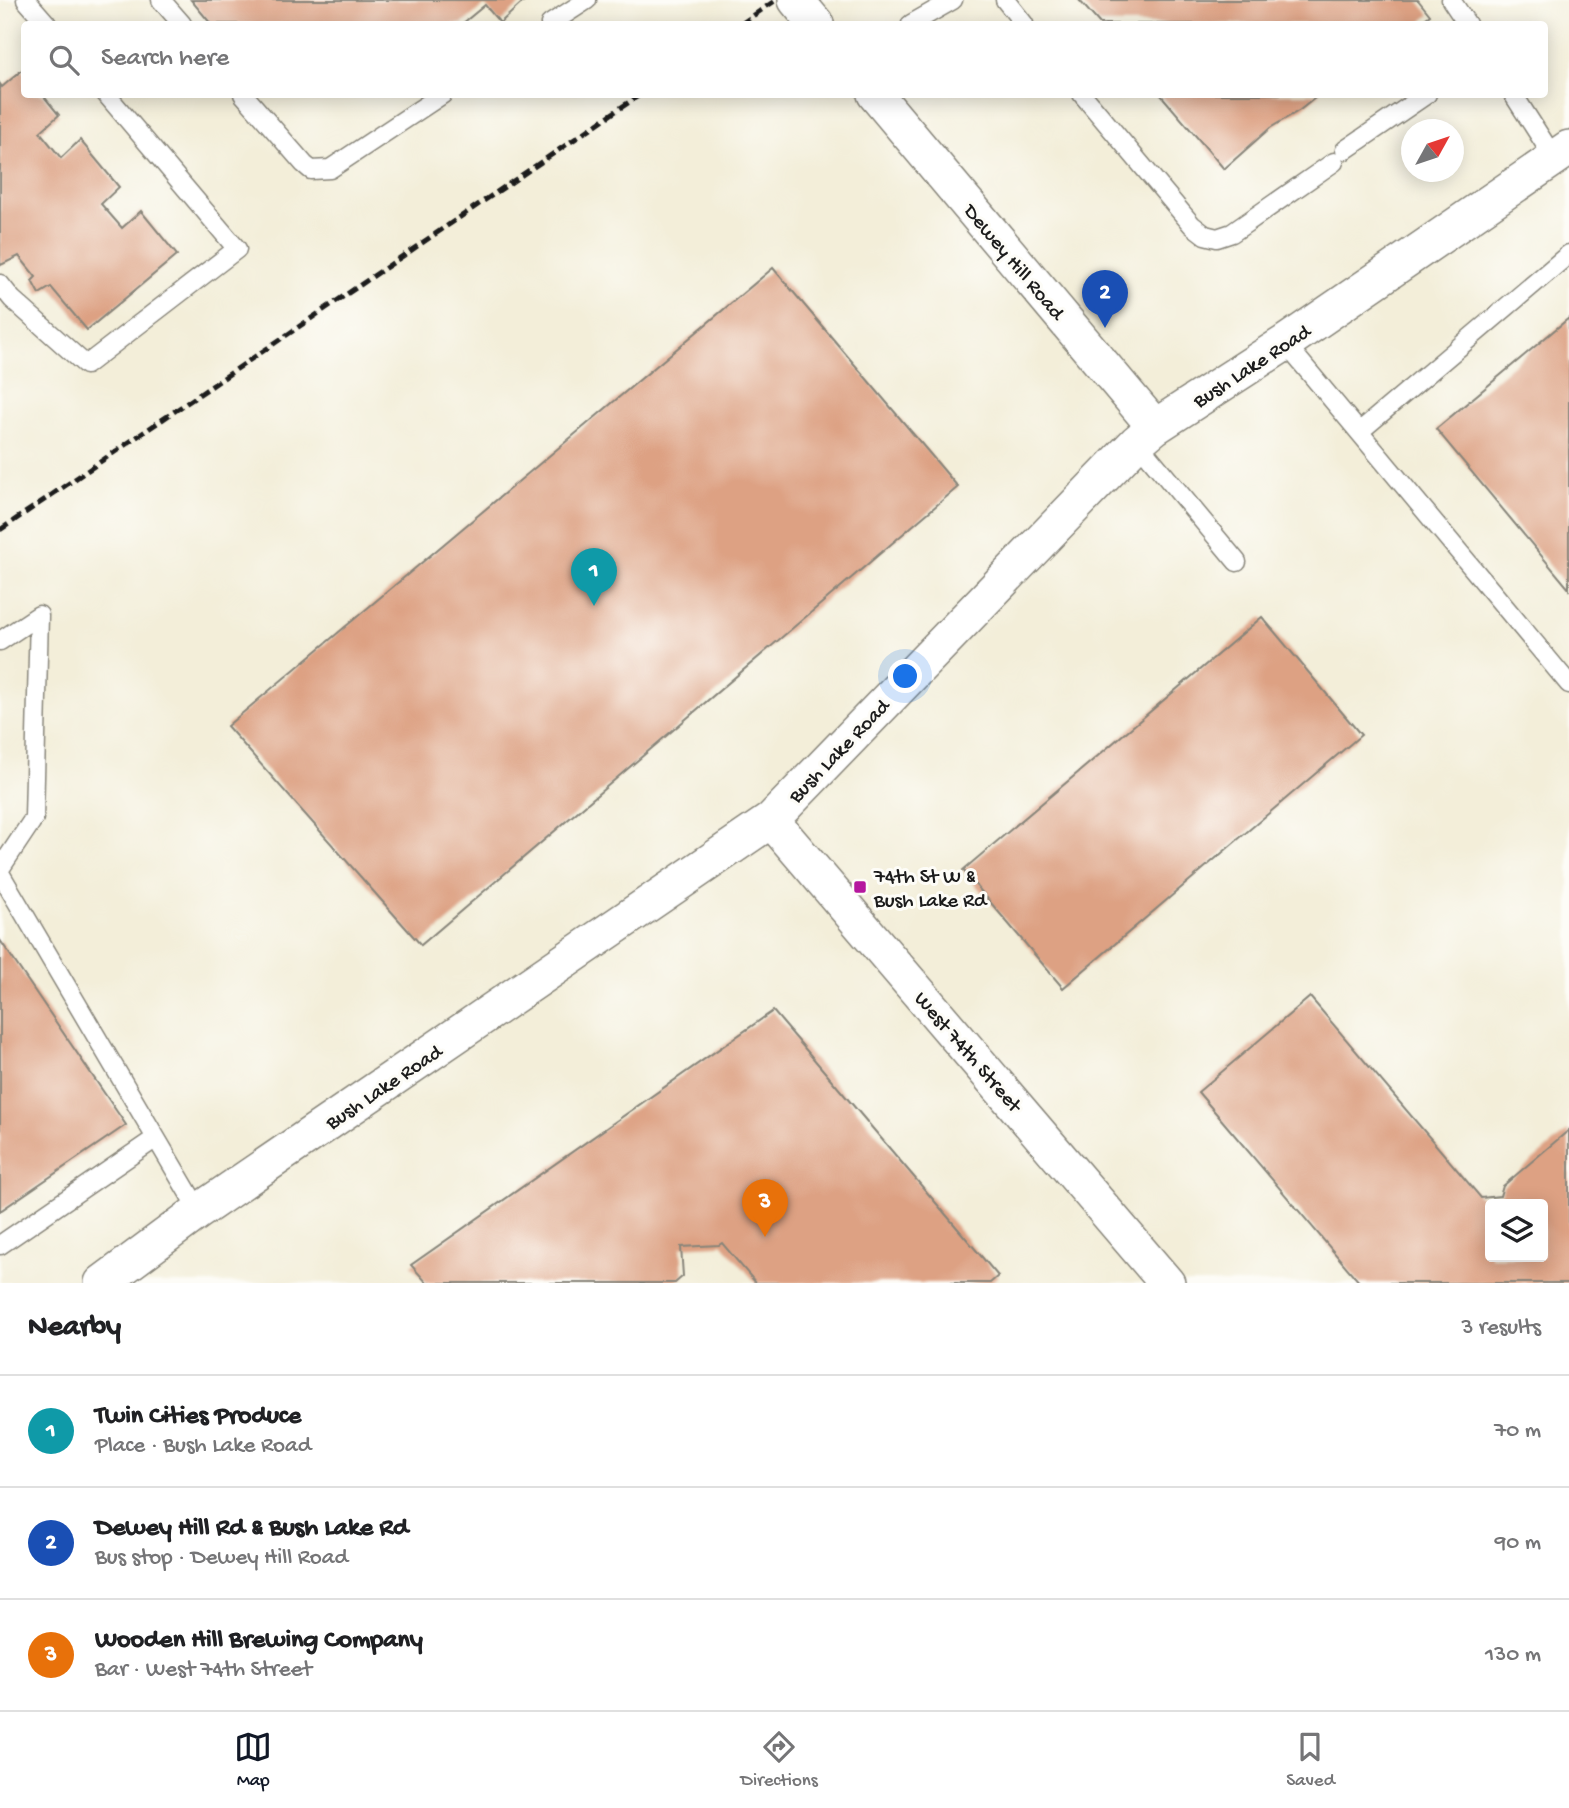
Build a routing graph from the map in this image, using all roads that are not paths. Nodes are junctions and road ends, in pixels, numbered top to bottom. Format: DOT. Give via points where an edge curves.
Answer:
graph roads {
  1 [pos="26,0"];
  2 [pos="161,0"];
  3 [pos="587,0"];
  4 [pos="796,0"];
  5 [pos="953,0"];
  6 [pos="1005,0"];
  7 [pos="1451,0"];
  8 [pos="44,21"];
  9 [pos="179,21"];
  10 [pos="555,21"];
  11 [pos="814,21"];
  12 [pos="916,21"];
  13 [pos="1022,21"];
  14 [pos="1465,21"];
  15 [pos="109,98"];
  16 [pos="246,98"];
  17 [pos="437,98"];
  18 [pos="878,98"];
  19 [pos="1085,98"];
  20 [pos="1421,98"];
  21 [pos="1516,98"];
  22 [pos="1562,153"];
  23 [pos="1569,254"];
  24 [pos="0,284"];
  25 [pos="1285,343"];
  26 [pos="1359,432"];
  27 [pos="1146,435"];
  28 [pos="1237,562"];
  29 [pos="0,641"];
  30 [pos="1569,684"];
  31 [pos="771,820"];
  32 [pos="0,871"];
  33 [pos="156,1138"];
  34 [pos="199,1211"];
  35 [pos="0,1245"];
  36 [pos="102,1283"];
  37 [pos="1167,1283"];
  1 -- 8 [label="lane"];
  2 -- 9 [label="lane"];
  3 -- 10 [label="lane"];
  4 -- 11 [label="street"];
  5 -- 12 [label="lane"];
  6 -- 13 [label="lane"];
  7 -- 14 [label="lane"];
  15 -- 24 [label="lane" via="237,249 86,365"];
  16 -- 17 [label="lane" via="304,164 320,171 330,169"];
  18 -- 27 [label="street, Dewey Hill Road"];
  19 -- 20 [label="lane" via="1192,225 1217,238 1232,233"];
  21 -- 22 [label="lane"];
  22 -- 25 [label="street, Bush Lake Road"];
  23 -- 26 [label="lane"];
  25 -- 26 [label="lane"];
  25 -- 27 [label="street, Bush Lake Road"];
  26 -- 30 [label="lane"];
  27 -- 28 [label="lane"];
  27 -- 31 [label="street, Bush Lake Road"];
  29 -- 32 [label="lane" via="39,615 34,818"];
  31 -- 34 [label="street, Bush Lake Road"];
  31 -- 37 [label="street, West 74th Street"];
  32 -- 33 [label="lane"];
  33 -- 34 [label="lane"];
  33 -- 35 [label="lane"];
  34 -- 36 [label="street, Bush Lake Road"];
}
